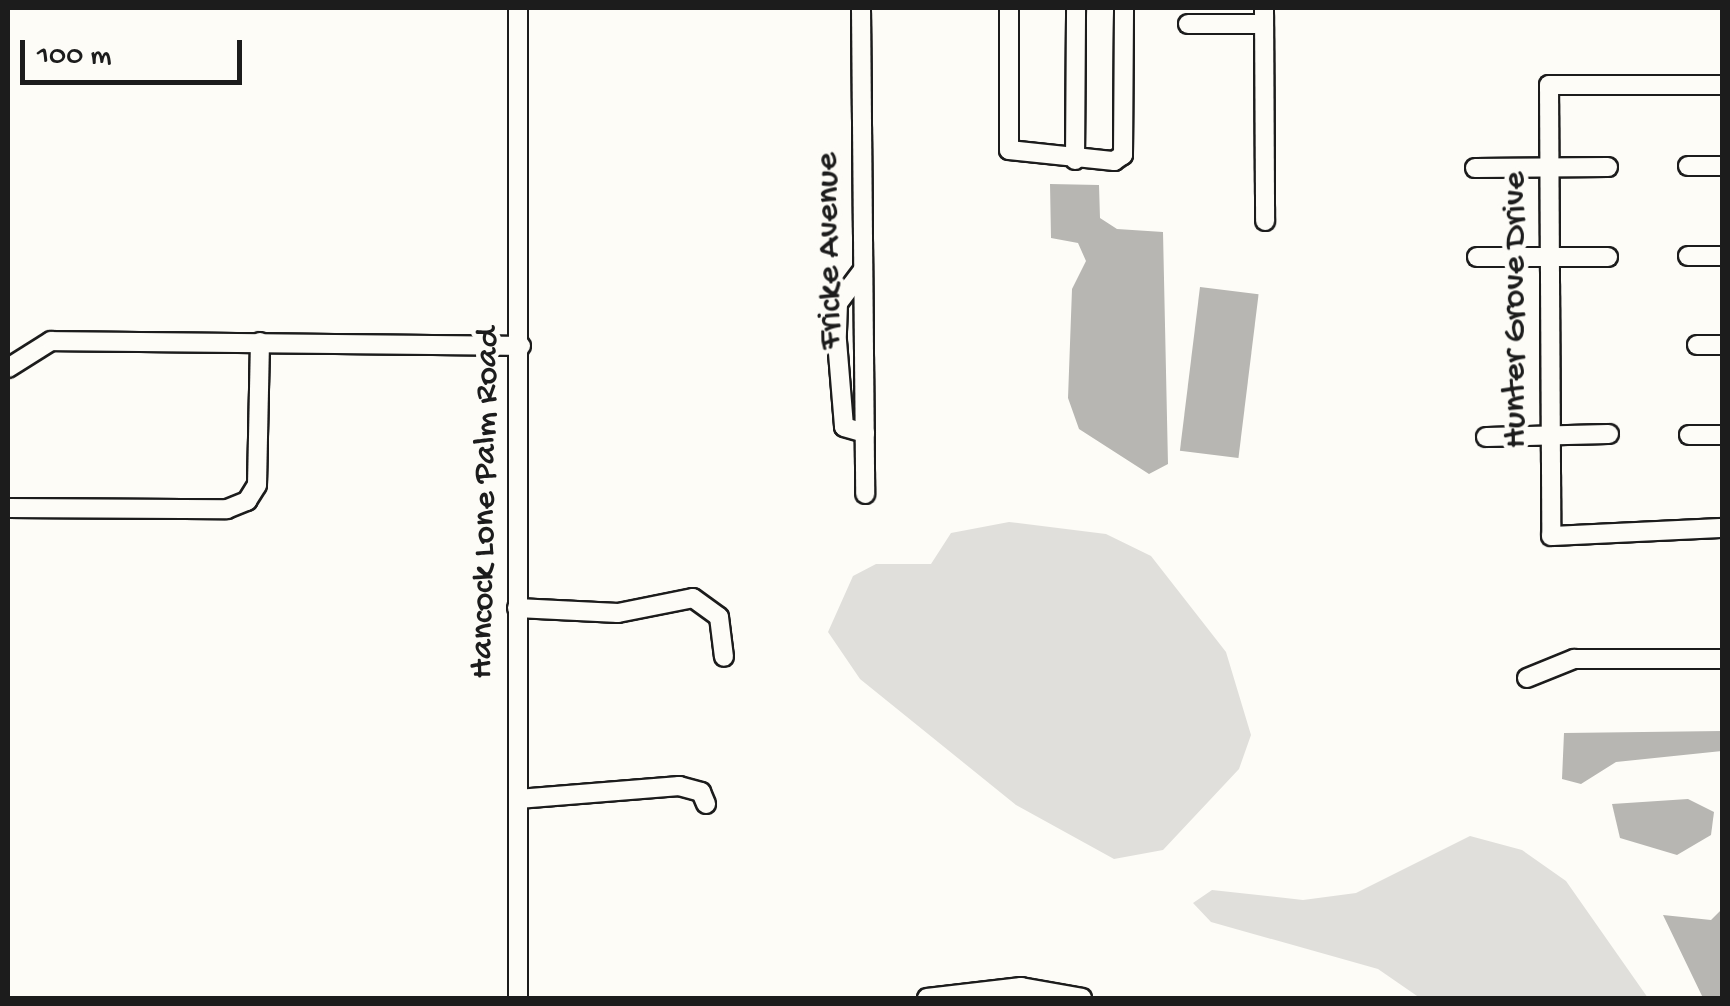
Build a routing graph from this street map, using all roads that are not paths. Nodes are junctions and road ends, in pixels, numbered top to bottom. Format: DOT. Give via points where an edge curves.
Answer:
graph roads {
  1 [pos="518,8"];
  2 [pos="861,8"];
  3 [pos="1010,8"];
  4 [pos="1076,8"];
  5 [pos="1124,8"];
  6 [pos="1264,16"];
  7 [pos="1188,24"];
  8 [pos="1722,85"];
  9 [pos="1075,160"];
  10 [pos="1688,166"];
  11 [pos="1722,166"];
  12 [pos="1475,168"];
  13 [pos="1549,168"];
  14 [pos="1608,168"];
  15 [pos="1266,221"];
  16 [pos="1688,256"];
  17 [pos="1722,256"];
  18 [pos="1477,257"];
  19 [pos="1550,257"];
  20 [pos="1608,257"];
  21 [pos="863,270"];
  22 [pos="260,342"];
  23 [pos="1722,345"];
  24 [pos="522,346"];
  25 [pos="1697,346"];
  26 [pos="8,368"];
  27 [pos="1550,432"];
  28 [pos="865,433"];
  29 [pos="1609,434"];
  30 [pos="1689,435"];
  31 [pos="1722,435"];
  32 [pos="1486,437"];
  33 [pos="865,494"];
  34 [pos="8,508"];
  35 [pos="1722,528"];
  36 [pos="517,608"];
  37 [pos="724,657"];
  38 [pos="1722,659"];
  39 [pos="1528,678"];
  40 [pos="518,800"];
  41 [pos="706,804"];
  42 [pos="518,998"];
  43 [pos="926,998"];
  44 [pos="1082,998"];
  1 -- 24 [label="street, Hancock Lone Palm Road"];
  2 -- 21 [label="street, Fricke Avenue"];
  3 -- 9 [label="street" via="1009,150"];
  4 -- 9 [label="street"];
  5 -- 9 [label="street" via="1123,155"];
  6 -- 7 [label="street"];
  6 -- 15 [label="street"];
  8 -- 13 [label="street, Hunter Grove Drive" via="1549,85"];
  10 -- 11 [label="street"];
  12 -- 13 [label="street"];
  13 -- 14 [label="street"];
  13 -- 19 [label="street, Hunter Grove Drive"];
  16 -- 17 [label="street"];
  18 -- 19 [label="street"];
  19 -- 20 [label="street"];
  19 -- 27 [label="street, Hunter Grove Drive"];
  21 -- 28 [label="street, Fricke Avenue"];
  21 -- 28 [label="street" via="838,303 837,341 844,427"];
  22 -- 24 [label="street"];
  22 -- 26 [label="street" via="51,342"];
  22 -- 34 [label="street" via="257,485 247,501 227,509"];
  23 -- 25 [label="street"];
  24 -- 36 [label="street, Hancock Lone Palm Road"];
  27 -- 29 [label="street"];
  27 -- 32 [label="street"];
  27 -- 35 [label="street, Hunter Grove Drive" via="1551,536"];
  28 -- 33 [label="street, Fricke Avenue"];
  30 -- 31 [label="street"];
  36 -- 37 [label="street" via="618,613 693,598 718,617"];
  36 -- 40 [label="street, Hancock Lone Palm Road"];
  38 -- 39 [label="street" via="1574,660"];
  40 -- 41 [label="street" via="679,786 701,792"];
  40 -- 42 [label="street, Hancock Lone Palm Road"];
  43 -- 44 [label="street" via="1022,987"];
}
